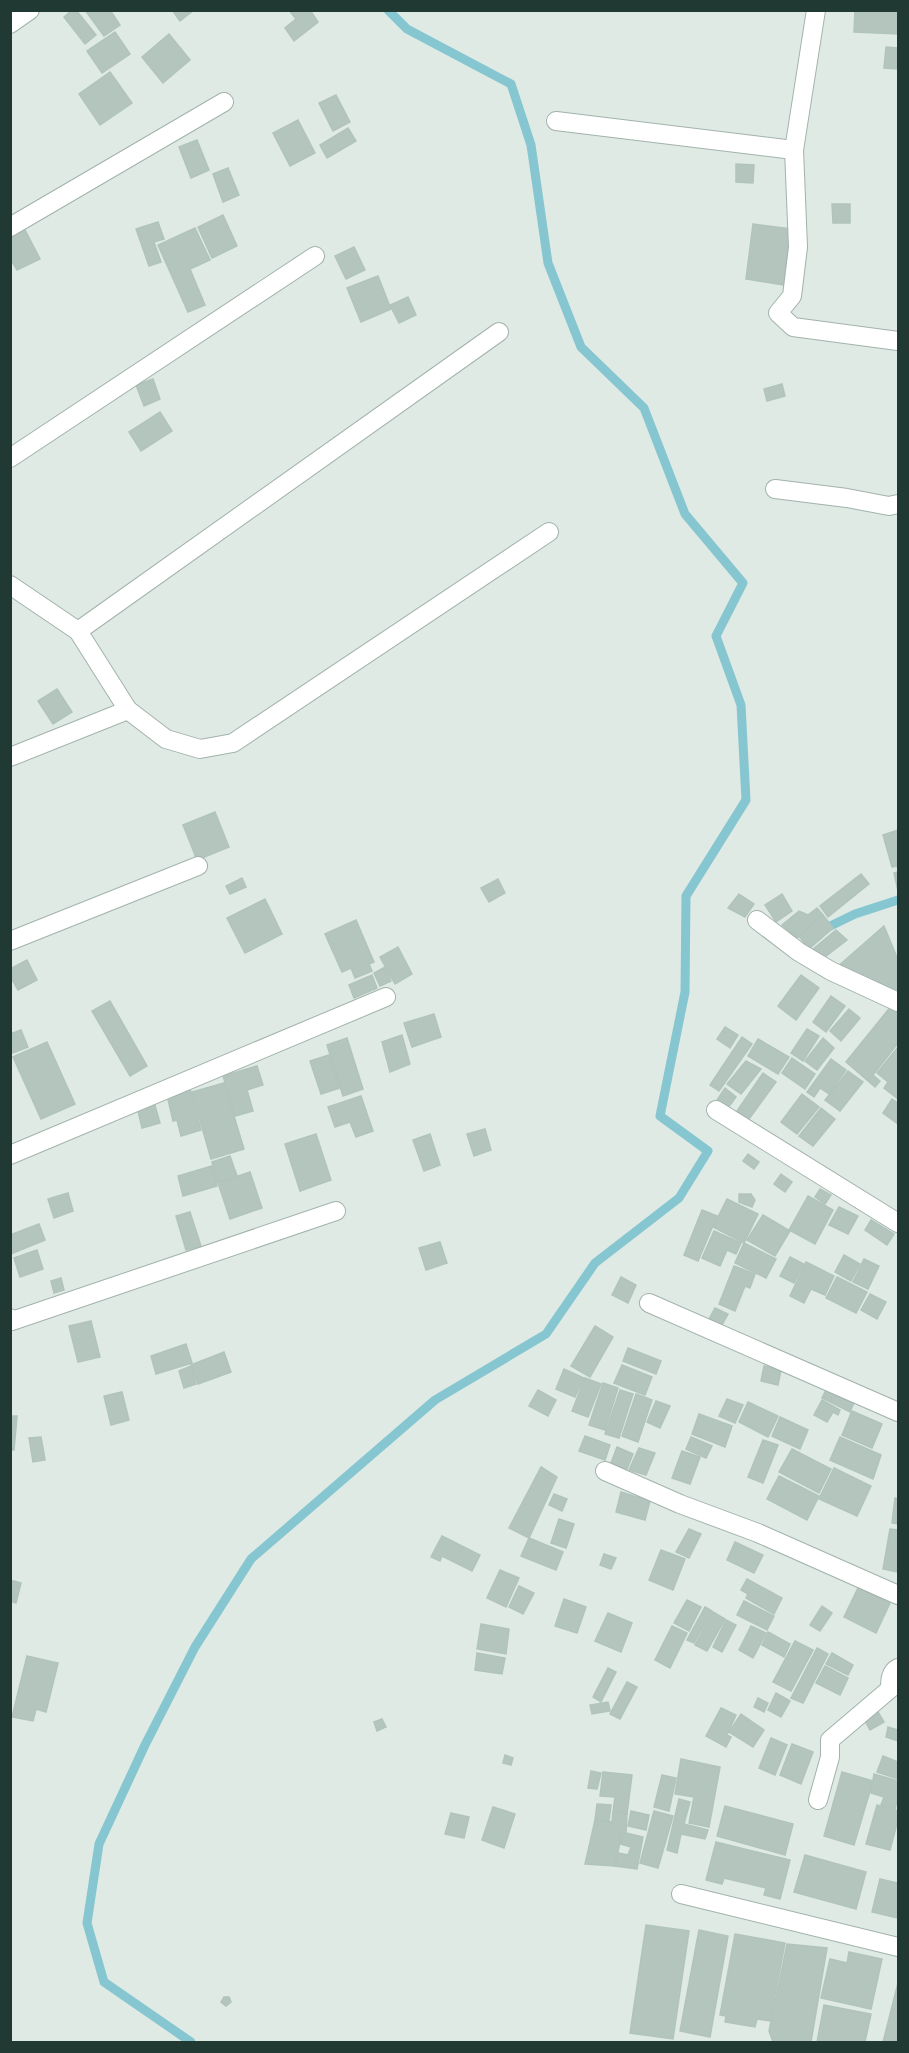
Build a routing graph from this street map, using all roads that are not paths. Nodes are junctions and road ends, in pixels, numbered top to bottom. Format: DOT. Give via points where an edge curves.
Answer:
graph roads {
  1 [pos="30,10"];
  2 [pos="816,10"];
  3 [pos="10,24"];
  4 [pos="224,102"];
  5 [pos="556,121"];
  6 [pos="794,150"];
  7 [pos="10,227"];
  8 [pos="315,256"];
  9 [pos="499,332"];
  10 [pos="898,341"];
  11 [pos="10,458"];
  12 [pos="775,489"];
  13 [pos="898,504"];
  14 [pos="549,532"];
  15 [pos="10,585"];
  16 [pos="78,631"];
  17 [pos="128,710"];
  18 [pos="10,756"];
  19 [pos="198,866"];
  20 [pos="757,920"];
  21 [pos="10,941"];
  22 [pos="386,997"];
  23 [pos="898,1002"];
  24 [pos="716,1110"];
  25 [pos="10,1155"];
  26 [pos="336,1211"];
  27 [pos="898,1223"];
  28 [pos="649,1303"];
  29 [pos="10,1318"];
  30 [pos="898,1412"];
  31 [pos="605,1471"];
  32 [pos="898,1595"];
  33 [pos="898,1668"];
  34 [pos="818,1800"];
  35 [pos="681,1894"];
  36 [pos="898,1947"];
  1 -- 3 [label="street"];
  2 -- 6 [label="street"];
  4 -- 7 [label="street"];
  5 -- 6 [label="street"];
  6 -- 10 [label="street" via="798,247 792,296 778,313 793,327"];
  8 -- 11 [label="street"];
  9 -- 16 [label="street"];
  12 -- 13 [label="street" via="889,506"];
  14 -- 17 [label="street" via="233,743 200,748 166,739"];
  15 -- 16 [label="street"];
  16 -- 17 [label="street"];
  17 -- 18 [label="street"];
  19 -- 21 [label="street"];
  20 -- 23 [label="street" via="831,971"];
  22 -- 25 [label="street"];
  24 -- 27 [label="street"];
  26 -- 29 [label="street" via="12,1321"];
  28 -- 30 [label="street"];
  31 -- 32 [label="street"];
  33 -- 34 [label="street" via="891,1677 890,1689 830,1740 830,1756"];
  35 -- 36 [label="street"];
}
